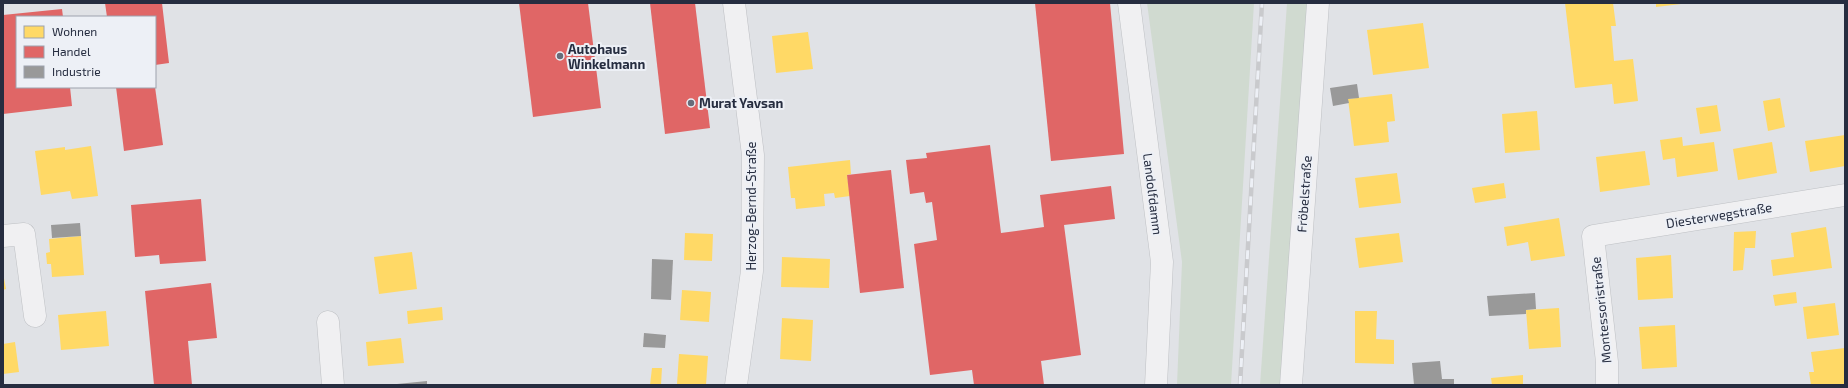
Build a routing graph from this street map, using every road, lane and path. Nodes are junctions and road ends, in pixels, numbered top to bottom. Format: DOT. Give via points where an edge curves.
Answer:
graph roads {
  1 [pos="734,3"];
  2 [pos="1129,3"];
  3 [pos="1318,3"];
  4 [pos="1845,195"];
  5 [pos="3,236"];
  6 [pos="1594,236"];
  7 [pos="35,316"];
  8 [pos="328,322"];
  9 [pos="332,385"];
  10 [pos="736,385"];
  11 [pos="1156,385"];
  12 [pos="1291,385"];
  13 [pos="1607,385"];
  1 -- 10 [label="street, Herzog-Bernd-Straße" via="752,154 752,271"];
  2 -- 11 [label="street, Landolfdamm" via="1162,262"];
  3 -- 12 [label="street, Fröbelstraße"];
  4 -- 6 [label="street, Diesterwegstraße"];
  5 -- 7 [label="street" via="24,234"];
  6 -- 13 [label="street, Montessoristraße"];
  8 -- 9 [label="street"];
}
